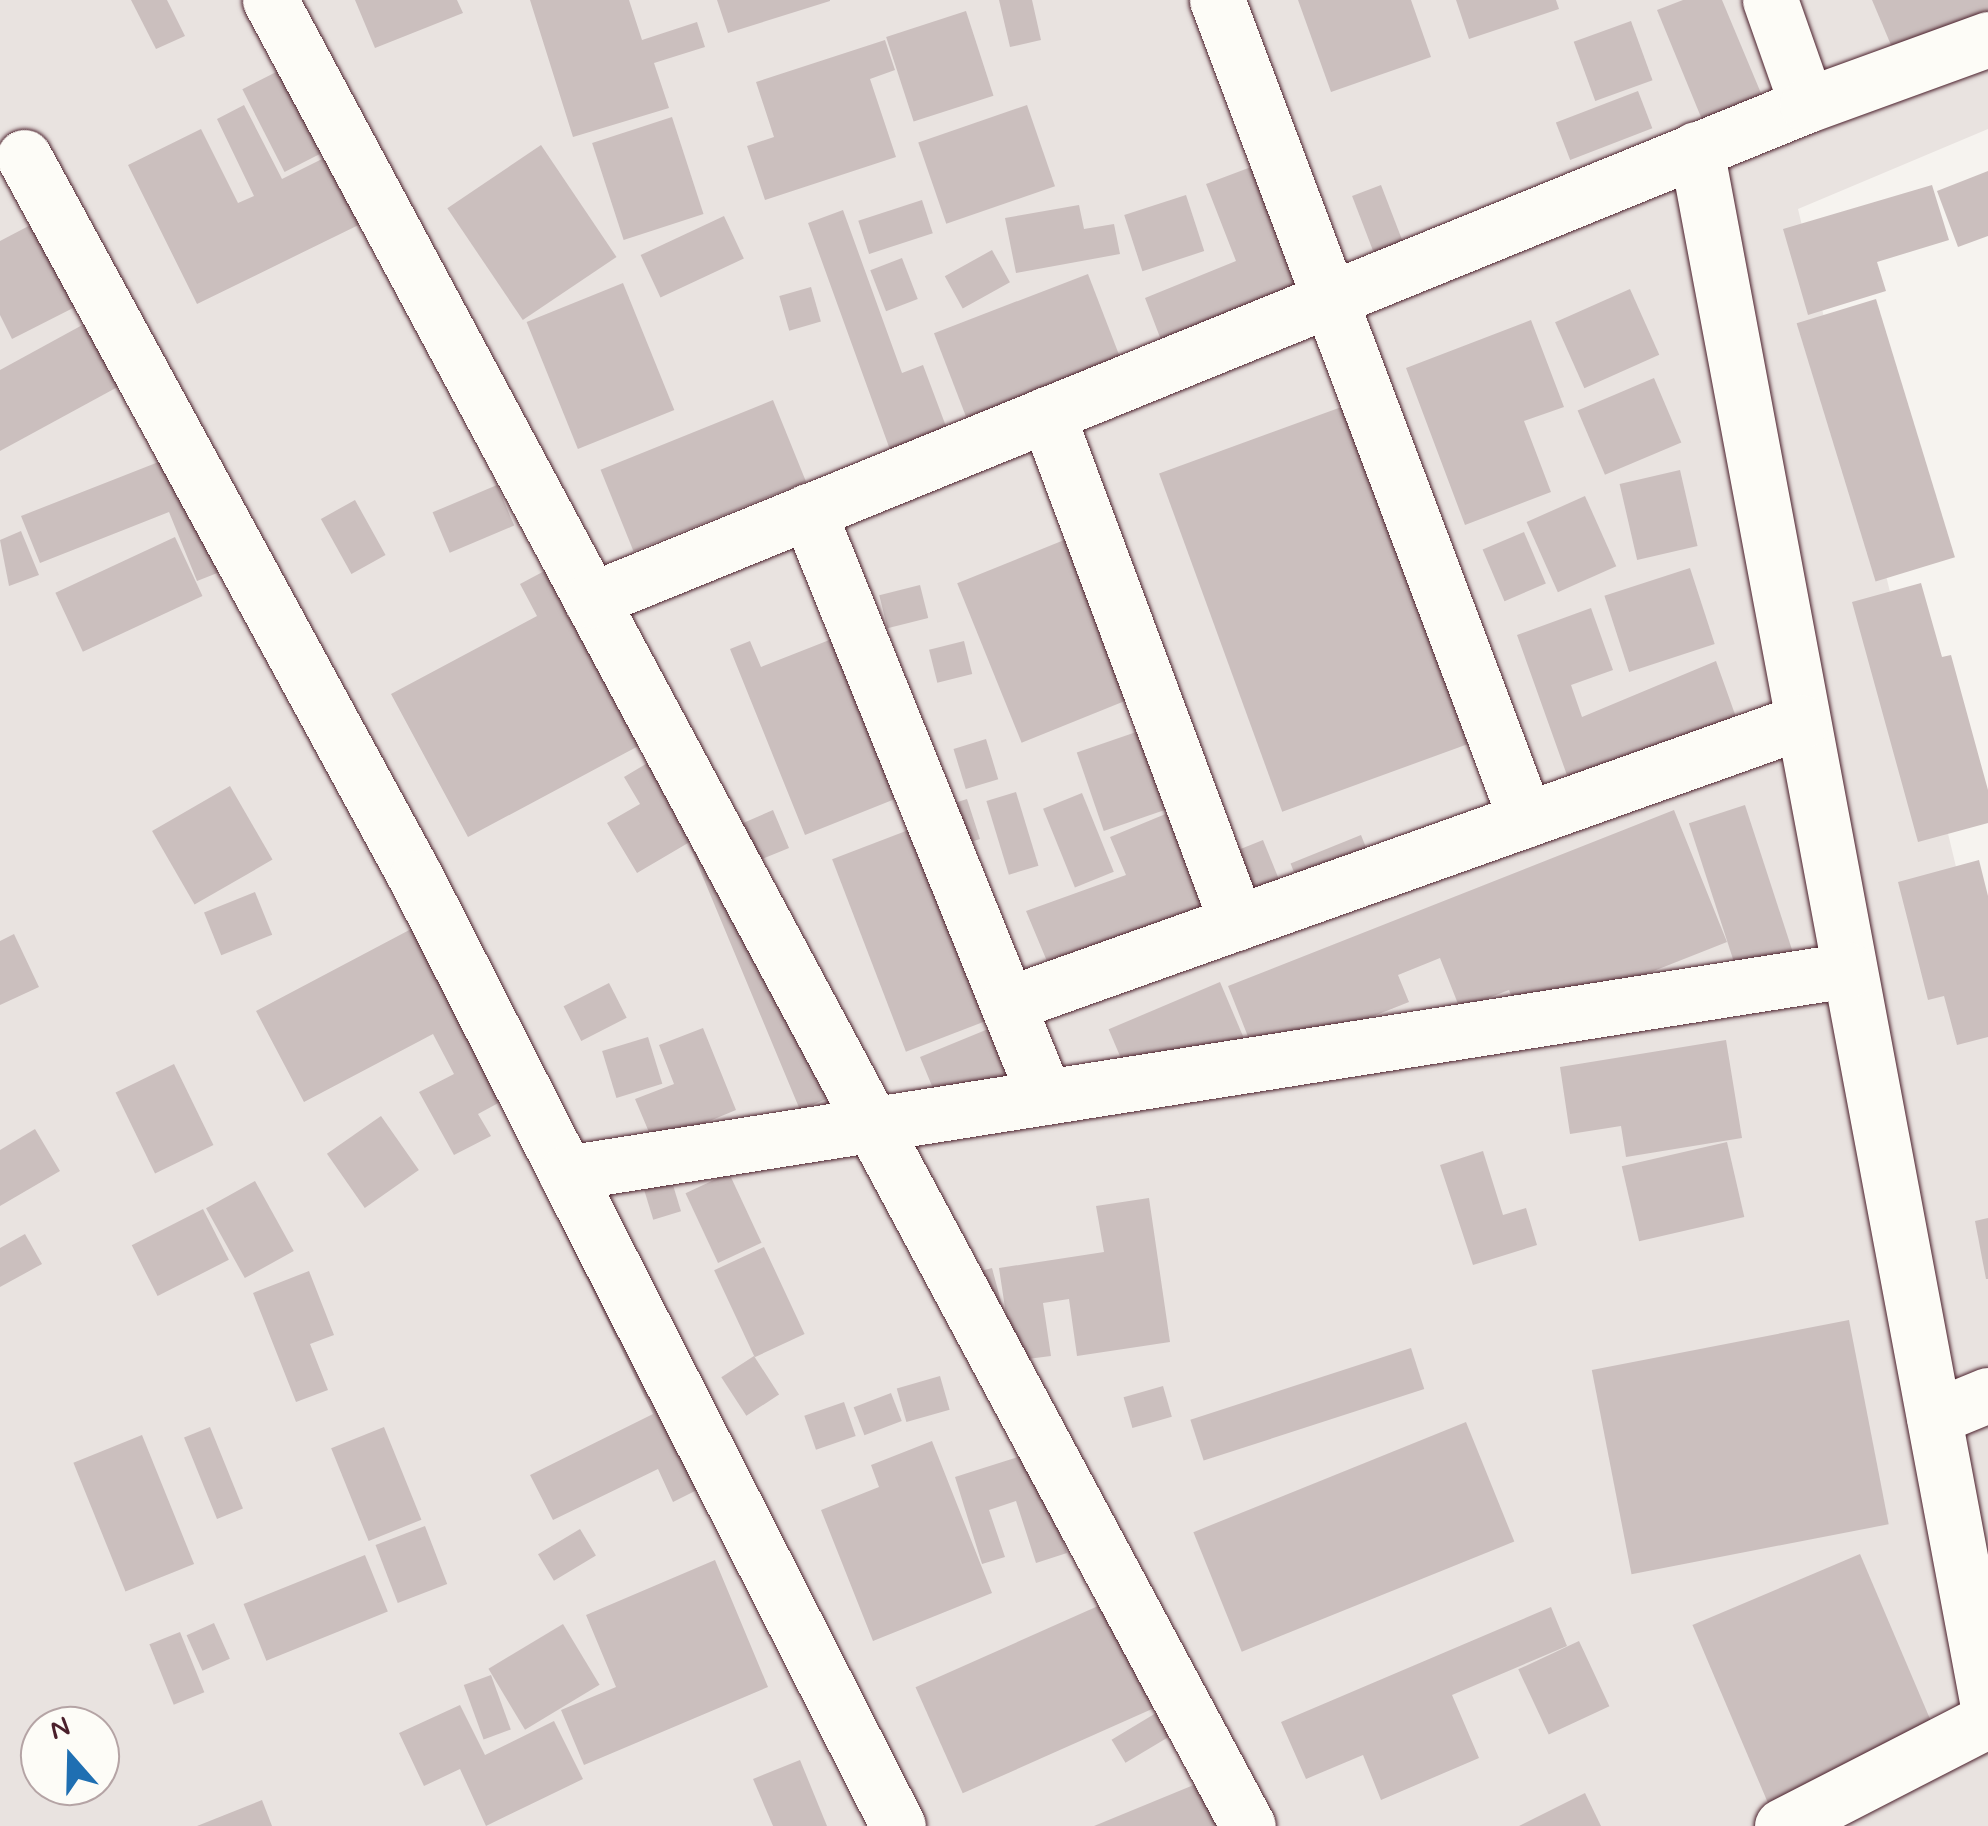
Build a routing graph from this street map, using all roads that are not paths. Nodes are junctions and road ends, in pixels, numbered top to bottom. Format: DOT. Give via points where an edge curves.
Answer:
graph roads {
  1 [pos="270,0"];
  2 [pos="1217,0"];
  3 [pos="1770,0"];
  4 [pos="1988,39"];
  5 [pos="1806,104"];
  6 [pos="1696,149"];
  7 [pos="24,157"];
  8 [pos="1328,299"];
  9 [pos="1047,414"];
  10 [pos="808,511"];
  11 [pos="591,600"];
  12 [pos="1800,722"];
  13 [pos="1526,820"];
  14 [pos="1237,923"];
  15 [pos="1848,970"];
  16 [pos="1008,1004"];
  17 [pos="1045,1097"];
  18 [pos="871,1122"];
  19 [pos="566,1173"];
  20 [pos="1988,1396"];
  21 [pos="1934,1417"];
  22 [pos="1988,1706"];
  23 [pos="1988,1720"];
  24 [pos="898,1826"];
  25 [pos="1248,1826"];
  26 [pos="1782,1826"];
  1 -- 11 [label="street"];
  2 -- 8 [label="street"];
  3 -- 5 [label="street"];
  4 -- 5 [label="street"];
  5 -- 6 [label="street"];
  6 -- 8 [label="street"];
  6 -- 12 [label="street"];
  7 -- 19 [label="street" via="416,878"];
  8 -- 9 [label="street"];
  8 -- 13 [label="street"];
  9 -- 10 [label="street"];
  9 -- 14 [label="street"];
  10 -- 11 [label="street"];
  10 -- 16 [label="street"];
  11 -- 18 [label="street"];
  12 -- 13 [label="street"];
  12 -- 15 [label="street"];
  13 -- 14 [label="street"];
  14 -- 16 [label="street"];
  15 -- 17 [label="street"];
  15 -- 21 [label="street"];
  16 -- 17 [label="street"];
  17 -- 18 [label="street"];
  18 -- 19 [label="street"];
  18 -- 25 [label="street"];
  19 -- 24 [label="street"];
  20 -- 21 [label="street"];
  21 -- 22 [label="street"];
  23 -- 26 [label="street"];
}
